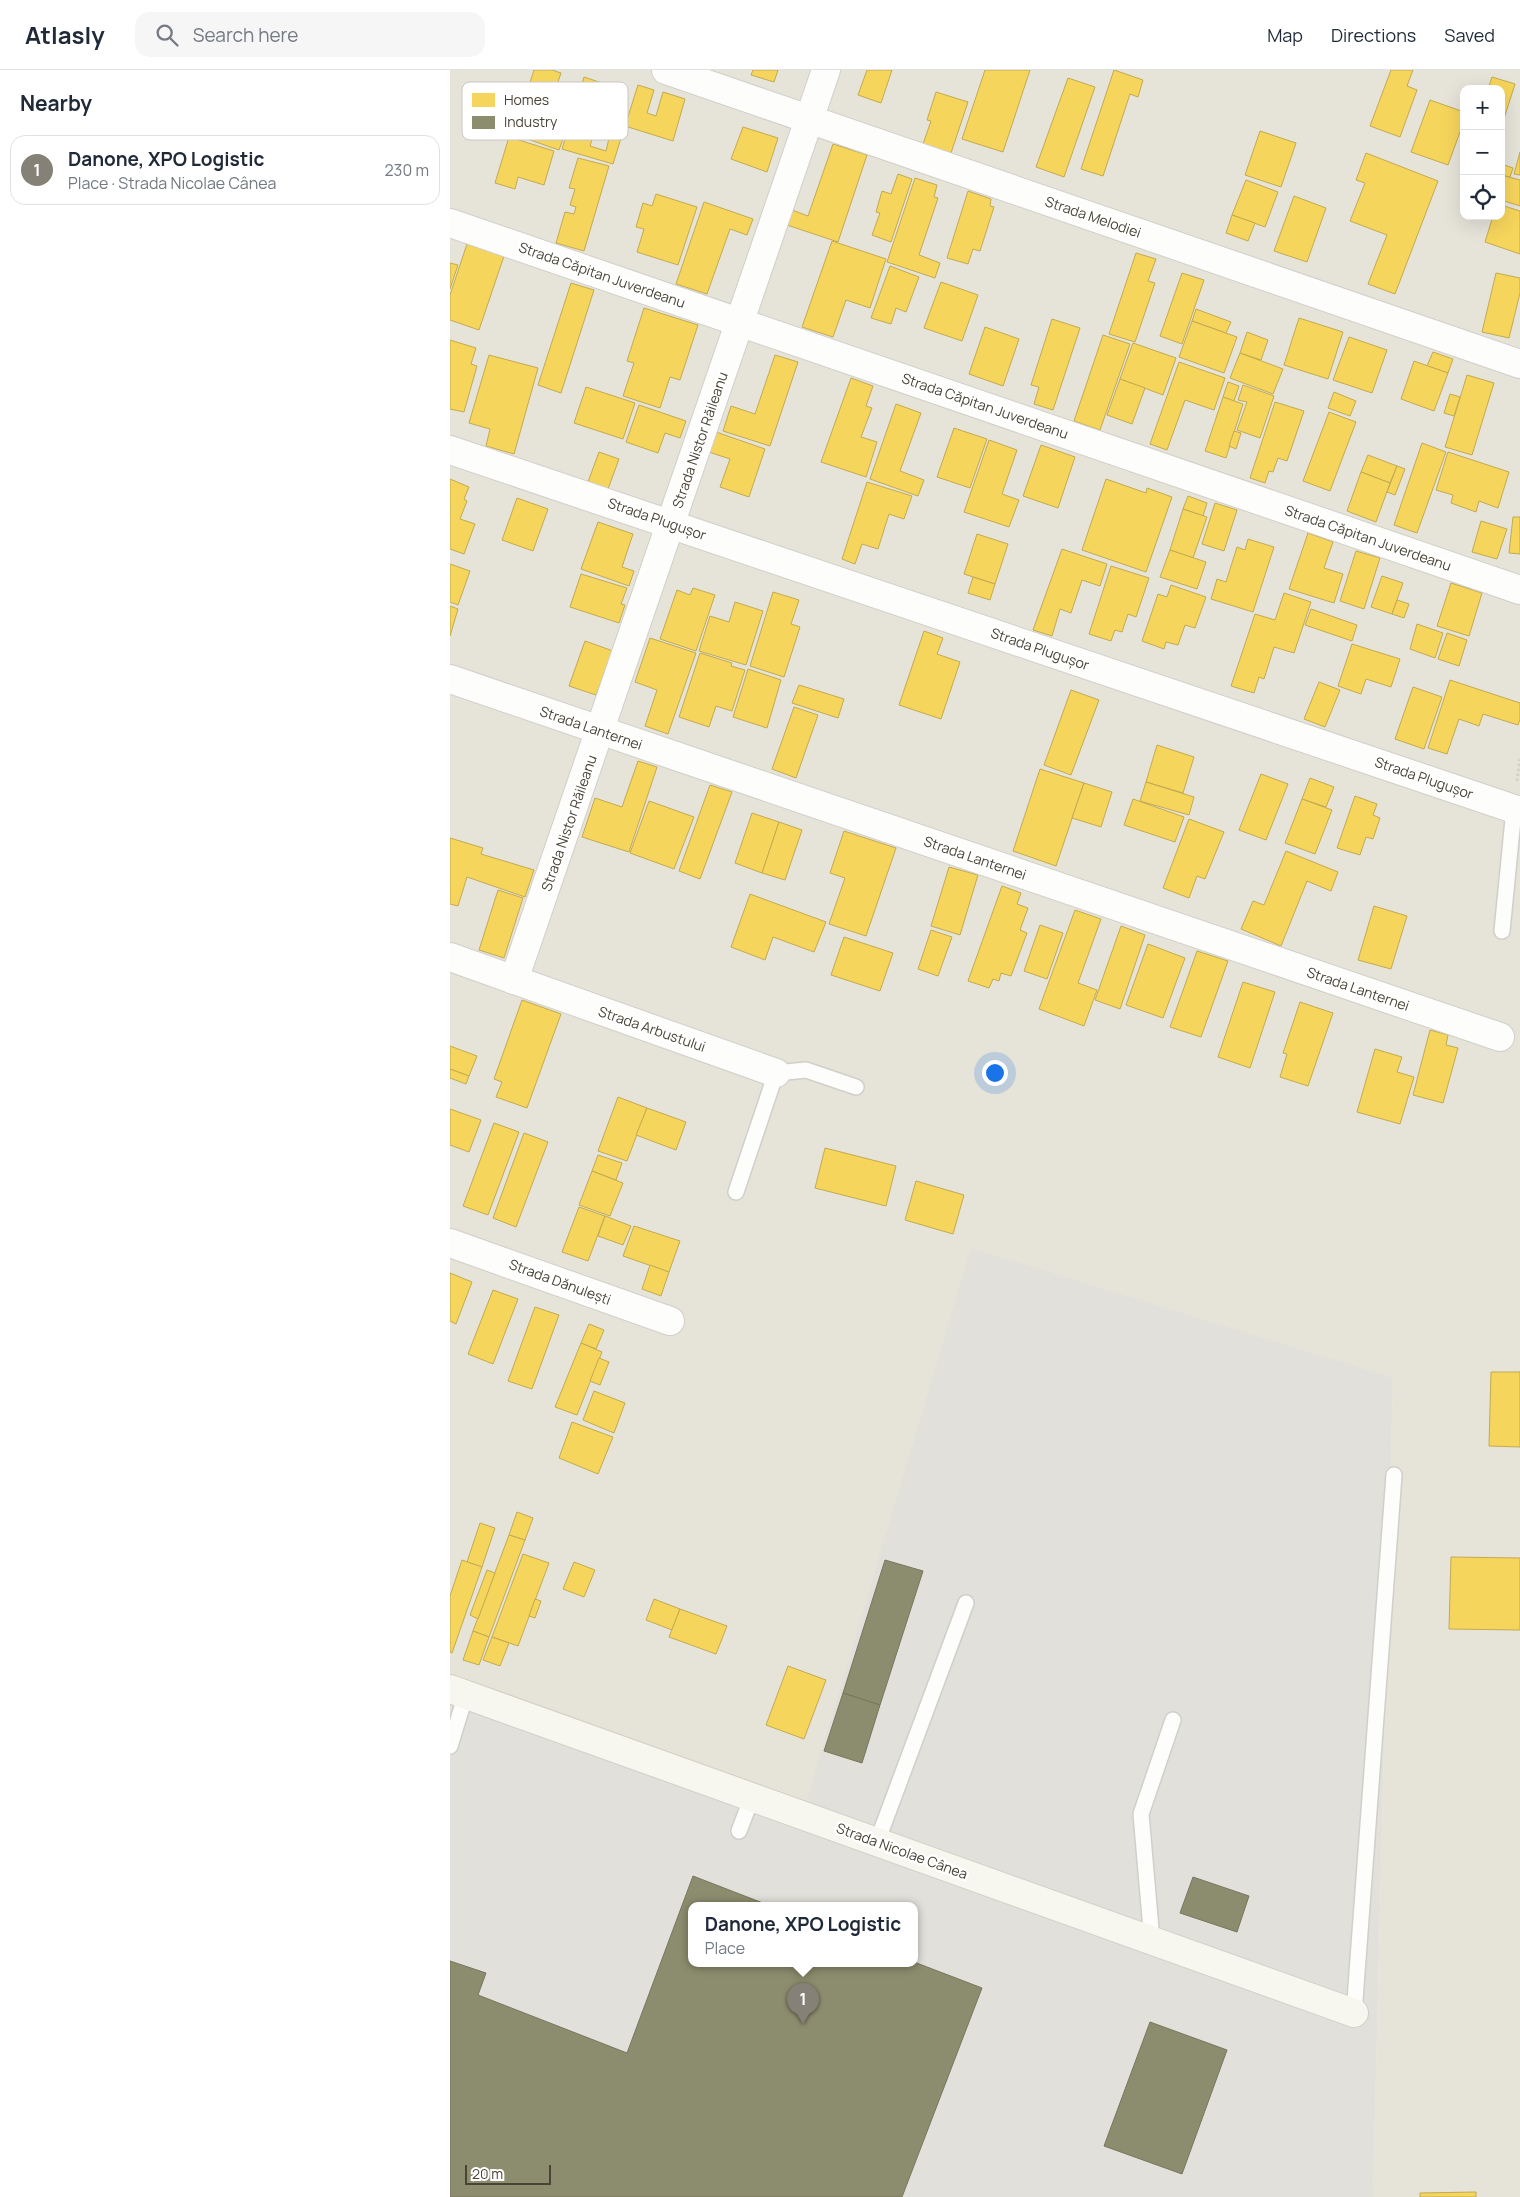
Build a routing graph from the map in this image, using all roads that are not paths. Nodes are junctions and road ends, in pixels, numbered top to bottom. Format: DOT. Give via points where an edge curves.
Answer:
graph roads {
  1 [pos="666,70"];
  2 [pos="826,70"];
  3 [pos="810,119"];
  4 [pos="450,223"];
  5 [pos="740,322"];
  6 [pos="1520,364"];
  7 [pos="450,450"];
  8 [pos="672,524"];
  9 [pos="1520,590"];
  10 [pos="450,679"];
  11 [pos="601,731"];
  12 [pos="1514,808"];
  13 [pos="1502,932"];
  14 [pos="450,957"];
  15 [pos="514,980"];
  16 [pos="1500,1037"];
  17 [pos="776,1073"];
  18 [pos="856,1086"];
  19 [pos="736,1192"];
  20 [pos="450,1243"];
  21 [pos="670,1321"];
  22 [pos="1394,1475"];
  23 [pos="966,1603"];
  24 [pos="458,1692"];
  25 [pos="1173,1720"];
  26 [pos="450,1746"];
  27 [pos="752,1797"];
  28 [pos="739,1831"];
  29 [pos="877,1842"];
  30 [pos="1152,1941"];
  31 [pos="1354,2013"];
  1 -- 3 [label="street, Strada Melodiei"];
  2 -- 3 [label="street, Strada Nistor Răileanu"];
  3 -- 5 [label="street, Strada Nistor Răileanu"];
  3 -- 6 [label="street, Strada Melodiei"];
  4 -- 5 [label="street, Strada Căpitan Juverdeanu"];
  5 -- 8 [label="street, Strada Nistor Răileanu"];
  5 -- 9 [label="street, Strada Căpitan Juverdeanu"];
  7 -- 8 [label="street, Strada Plugușor"];
  8 -- 11 [label="street, Strada Nistor Răileanu"];
  8 -- 12 [label="street, Strada Plugușor"];
  10 -- 11 [label="street, Strada Lanternei"];
  11 -- 15 [label="street, Strada Nistor Răileanu"];
  11 -- 16 [label="street, Strada Lanternei"];
  12 -- 13 [label="lane, Strada Plugușor"];
  14 -- 15 [label="street, Strada Arbustului"];
  15 -- 17 [label="street, Strada Arbustului"];
  17 -- 18 [label="lane, Strada Arbustului" via="806,1070"];
  17 -- 19 [label="lane"];
  20 -- 21 [label="street, Strada Dănulești"];
  22 -- 31 [label="lane"];
  23 -- 29 [label="lane"];
  24 -- 26 [label="lane"];
  24 -- 27 [label="street, Strada Nicolae Cânea"];
  25 -- 30 [label="lane" via="1141,1814"];
  27 -- 28 [label="lane"];
  27 -- 29 [label="street, Strada Nicolae Cânea"];
  29 -- 30 [label="street, Strada Nicolae Cânea"];
  30 -- 31 [label="street, Strada Nicolae Cânea"];
}
